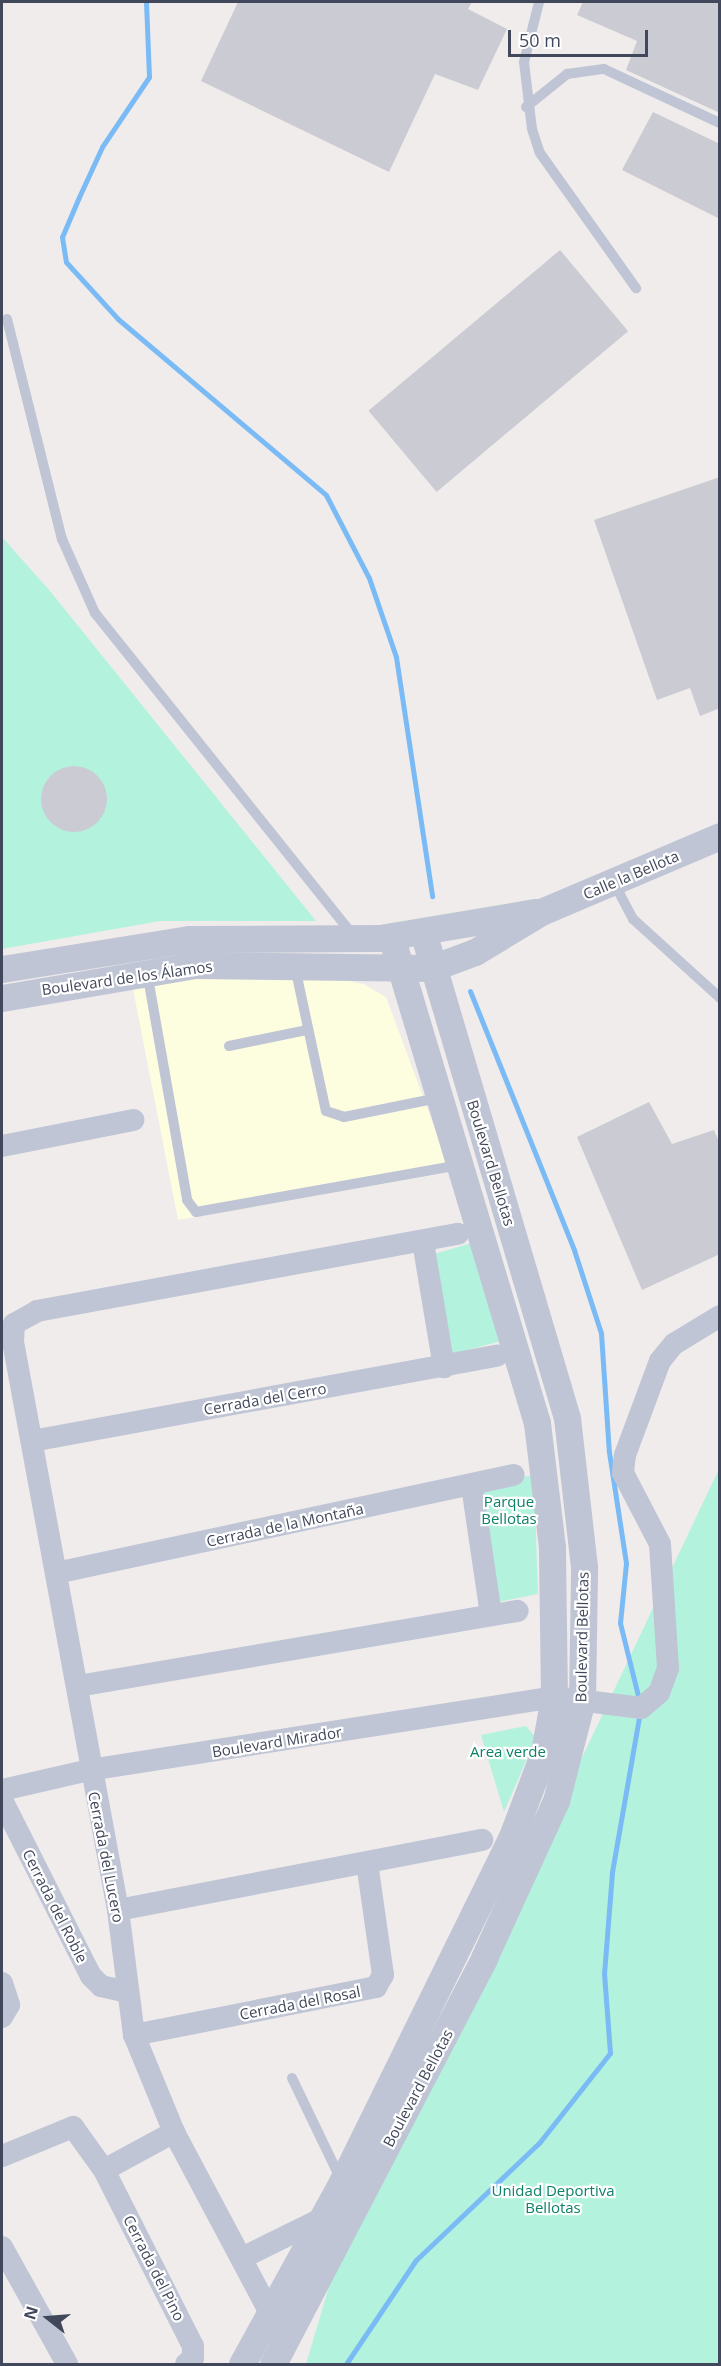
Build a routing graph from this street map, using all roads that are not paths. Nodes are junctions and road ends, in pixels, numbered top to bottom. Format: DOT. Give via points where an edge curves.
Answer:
graph roads {
  1 [pos="538,2"];
  2 [pos="526,107"];
  3 [pos="720,123"];
  4 [pos="636,288"];
  5 [pos="7,319"];
  6 [pos="720,836"];
  7 [pos="614,883"];
  8 [pos="542,912"];
  9 [pos="423,932"];
  10 [pos="391,936"];
  11 [pos="356,938"];
  12 [pos="294,964"];
  13 [pos="432,968"];
  14 [pos="2,969"];
  15 [pos="400,971"];
  16 [pos="147,972"];
  17 [pos="2,998"];
  18 [pos="720,998"];
  19 [pos="307,1030"];
  20 [pos="230,1046"];
  21 [pos="442,1097"];
  22 [pos="133,1120"];
  23 [pos="2,1146"];
  24 [pos="464,1164"];
  25 [pos="509,1220"];
  26 [pos="470,1231"];
  27 [pos="423,1242"];
  28 [pos="720,1316"];
  29 [pos="546,1343"];
  30 [pos="508,1354"];
  31 [pos="444,1367"];
  32 [pos="32,1441"];
  33 [pos="575,1460"];
  34 [pos="545,1467"];
  35 [pos="514,1474"];
  36 [pos="472,1486"];
  37 [pos="56,1573"];
  38 [pos="518,1611"];
  39 [pos="491,1615"];
  40 [pos="78,1686"];
  41 [pos="554,1697"];
  42 [pos="582,1700"];
  43 [pos="89,1770"];
  44 [pos="2,1790"];
  45 [pos="2,1800"];
  46 [pos="539,1836"];
  47 [pos="511,1839"];
  48 [pos="482,1840"];
  49 [pos="367,1863"];
  50 [pos="118,1910"];
  51 [pos="2,1983"];
  52 [pos="127,1992"];
  53 [pos="2,2017"];
  54 [pos="438,2024"];
  55 [pos="135,2035"];
  56 [pos="292,2078"];
  57 [pos="174,2132"];
  58 [pos="2,2156"];
  59 [pos="104,2170"];
  60 [pos="342,2182"];
  61 [pos="323,2218"];
  62 [pos="2,2247"];
  63 [pos="242,2258"];
  64 [pos="270,2313"];
  65 [pos="280,2353"];
  66 [pos="67,2364"];
  67 [pos="186,2364"];
  68 [pos="242,2364"];
  1 -- 2 [label="lane" via="524,62"];
  2 -- 3 [label="lane" via="567,74 604,69"];
  2 -- 4 [label="lane" via="540,153"];
  5 -- 11 [label="lane" via="62,539 95,613"];
  6 -- 7 [label="street, Calle la Bellota"];
  7 -- 8 [label="street, Calle la Bellota"];
  7 -- 18 [label="lane" via="633,919"];
  8 -- 9 [label="street, Calle la Bellota"];
  8 -- 13 [label="street, Calle la Bellota" via="475,952"];
  9 -- 10 [label="street, Boulevard de los Álamos"];
  9 -- 13 [label="street, Boulevard Bellotas"];
  10 -- 11 [label="street, Boulevard de los Álamos"];
  10 -- 15 [label="street, Boulevard Bellotas"];
  11 -- 14 [label="street, Boulevard de los Álamos" via="189,939"];
  12 -- 15 [label="street, Boulevard de los Álamos"];
  12 -- 16 [label="street, Boulevard de los Álamos" via="195,965"];
  12 -- 19 [label="lane"];
  13 -- 15 [label="street, Boulevard de los Álamos"];
  13 -- 25 [label="street, Boulevard Bellotas"];
  15 -- 21 [label="street, Boulevard Bellotas"];
  16 -- 17 [label="street, Boulevard de los Álamos"];
  16 -- 24 [label="lane" via="187,1200 196,1212"];
  19 -- 20 [label="lane"];
  19 -- 21 [label="lane" via="320,1101 333,1116"];
  21 -- 24 [label="street, Boulevard Bellotas"];
  22 -- 23 [label="street"];
  24 -- 26 [label="street, Boulevard Bellotas"];
  25 -- 26 [label="street"];
  25 -- 29 [label="street, Boulevard Bellotas"];
  26 -- 27 [label="street"];
  26 -- 30 [label="street, Boulevard Bellotas"];
  27 -- 31 [label="street"];
  27 -- 32 [label="street, Cerrada del Lucero" via="37,1311 14,1324 13,1342"];
  28 -- 42 [label="street, Boulevard Mirador" via="674,1344 660,1361 625,1455 623,1473 660,1544 668,1668 659,1693 641,1708"];
  29 -- 30 [label="street, Cerrada del Cerro"];
  29 -- 33 [label="street, Boulevard Bellotas"];
  30 -- 31 [label="street, Cerrada del Cerro"];
  30 -- 34 [label="street, Boulevard Bellotas"];
  31 -- 32 [label="street, Cerrada del Cerro"];
  32 -- 37 [label="street, Cerrada del Lucero"];
  33 -- 34 [label="street"];
  33 -- 42 [label="street, Boulevard Bellotas" via="584,1567"];
  34 -- 41 [label="street, Boulevard Bellotas"];
  35 -- 36 [label="street, Cerrada de la Montaña"];
  36 -- 37 [label="street, Cerrada de la Montaña"];
  36 -- 39 [label="street"];
  37 -- 40 [label="street, Cerrada del Lucero"];
  38 -- 39 [label="street"];
  39 -- 40 [label="street"];
  40 -- 43 [label="street, Cerrada del Lucero"];
  41 -- 42 [label="street, Boulevard Mirador"];
  41 -- 43 [label="street, Boulevard Mirador"];
  41 -- 47 [label="street, Boulevard Bellotas" via="544,1752"];
  42 -- 46 [label="street, Boulevard Bellotas" via="572,1752"];
  43 -- 44 [label="street, Boulevard Mirador"];
  43 -- 50 [label="street, Cerrada del Lucero"];
  45 -- 52 [label="street, Cerrada del Roble" via="91,1976 101,1986"];
  46 -- 47 [label="street"];
  46 -- 54 [label="street, Boulevard Bellotas"];
  47 -- 54 [label="street, Boulevard Bellotas"];
  48 -- 49 [label="street"];
  49 -- 50 [label="street"];
  49 -- 55 [label="street, Cerrada del Rosal" via="382,1975 376,1987"];
  50 -- 52 [label="street, Cerrada del Lucero"];
  51 -- 53 [label="street" via="9,2005"];
  52 -- 55 [label="street, Cerrada del Lucero"];
  54 -- 60 [label="street, Boulevard Bellotas"];
  54 -- 65 [label="street, Boulevard Bellotas"];
  55 -- 57 [label="street, Cerrada del Lucero"];
  56 -- 60 [label="lane"];
  57 -- 59 [label="street"];
  57 -- 63 [label="street, Cerrada del Lucero"];
  58 -- 59 [label="street, Cerrada del Pino" via="69,2125"];
  59 -- 67 [label="street, Cerrada del Pino" via="193,2346 193,2358"];
  60 -- 61 [label="street, Boulevard Bellotas"];
  61 -- 63 [label="street"];
  61 -- 64 [label="street, Boulevard Bellotas"];
  62 -- 66 [label="street"];
  63 -- 64 [label="street, Cerrada del Lucero"];
  64 -- 65 [label="street, Cerrada del Lucero"];
  64 -- 68 [label="street, Boulevard Bellotas"];
}
